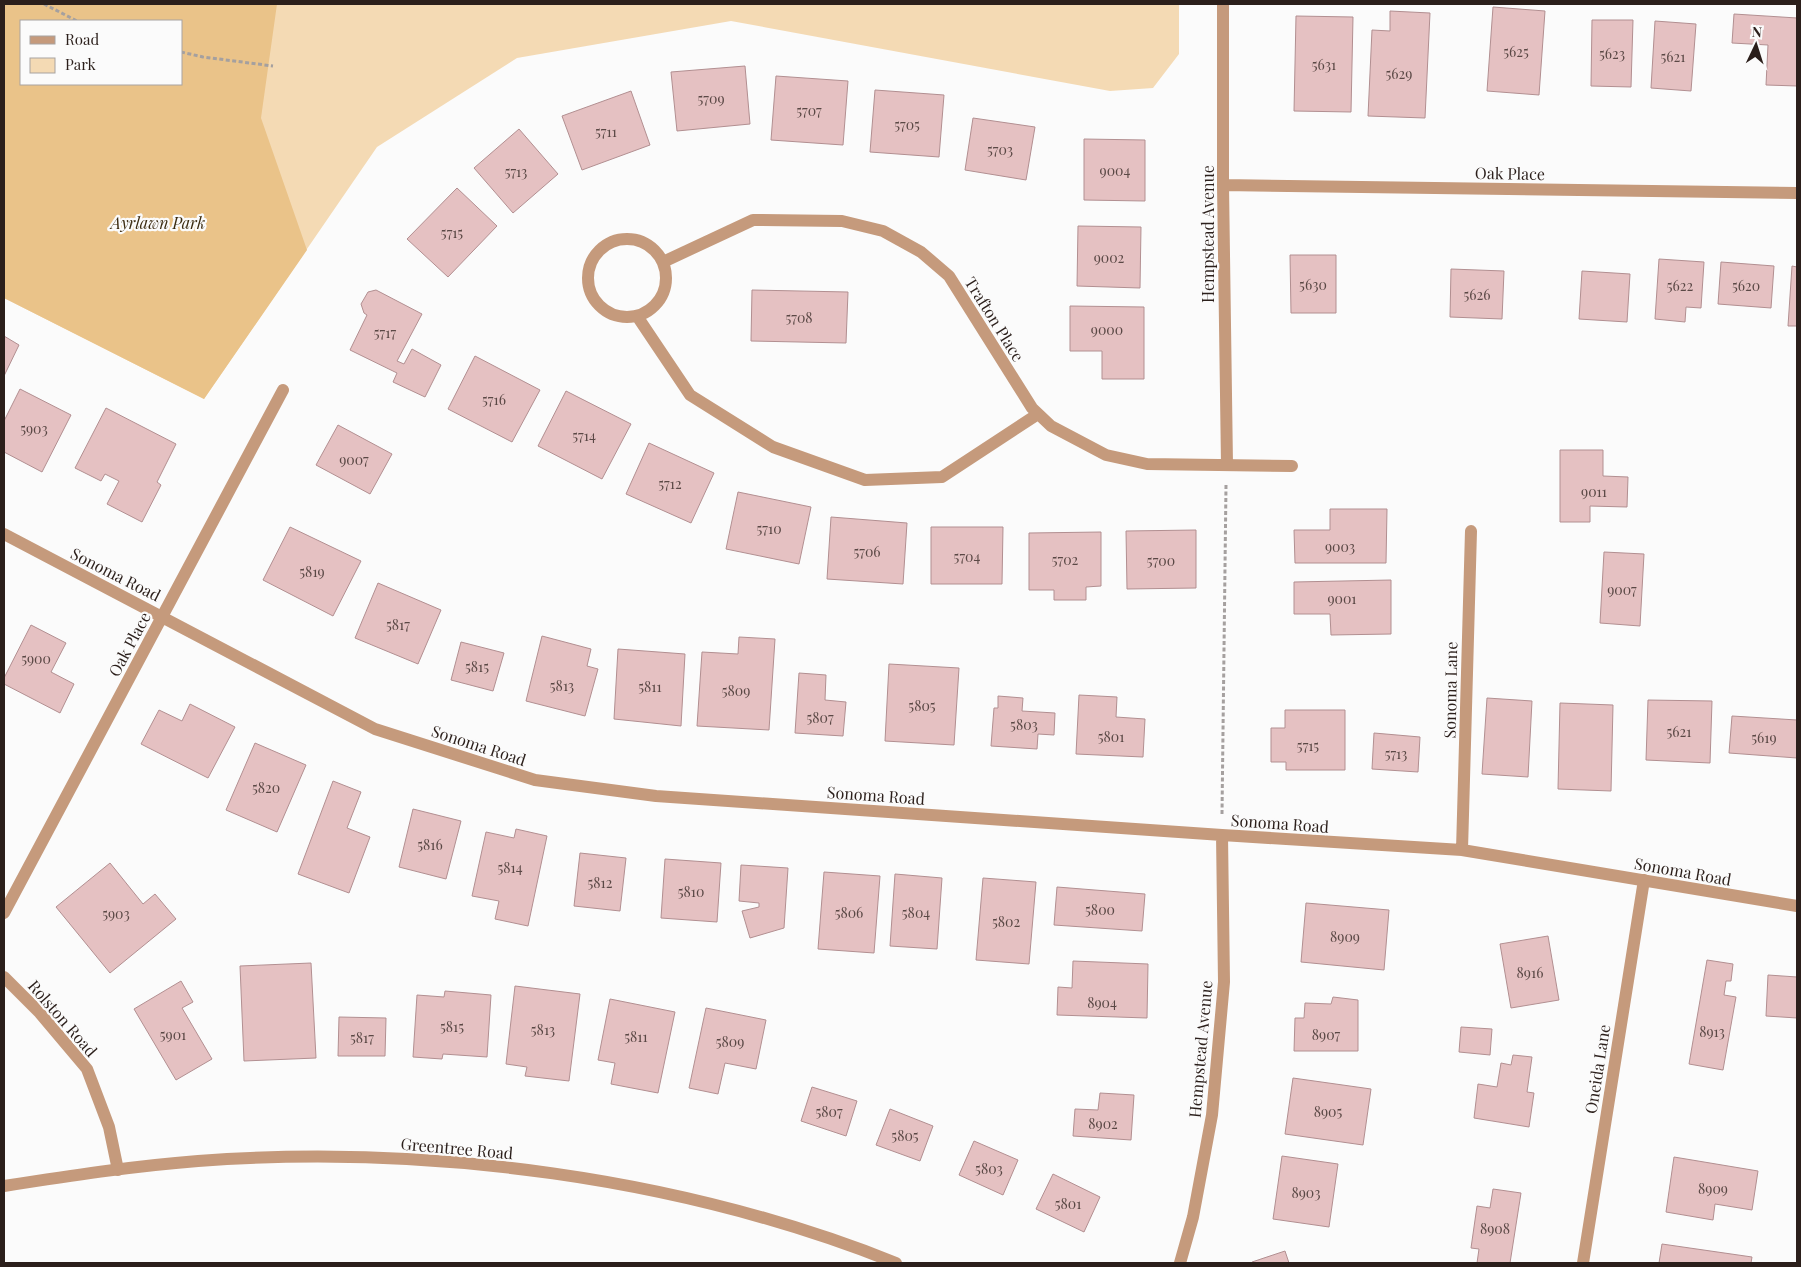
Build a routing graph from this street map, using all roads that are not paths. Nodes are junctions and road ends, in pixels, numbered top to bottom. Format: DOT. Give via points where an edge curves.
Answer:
graph roads {
  1 [pos="1223,4"];
  2 [pos="1223,185"];
  3 [pos="1797,193"];
  4 [pos="663,262"];
  5 [pos="637,316"];
  6 [pos="283,390"];
  7 [pos="1038,414"];
  8 [pos="1227,464"];
  9 [pos="1292,466"];
  10 [pos="1470,531"];
  11 [pos="4,534"];
  12 [pos="162,616"];
  13 [pos="1222,835"];
  14 [pos="1462,850"];
  15 [pos="1644,880"];
  16 [pos="1797,906"];
  17 [pos="4,913"];
  18 [pos="4,977"];
  19 [pos="118,1170"];
  20 [pos="4,1186"];
  21 [pos="896,1263"];
  22 [pos="1180,1263"];
  23 [pos="1583,1263"];
  1 -- 2 [label="street, Hempstead Avenue"];
  2 -- 3 [label="street, Oak Place"];
  2 -- 8 [label="street, Hempstead Avenue"];
  4 -- 5 [label="street" via="667,275 660,301 650,311"];
  4 -- 5 [label="street" via="644,242 630,239 604,245 595,255 587,281 599,306 623,318"];
  4 -- 7 [label="street, Trafton Place" via="753,220 842,221 884,232 921,252 949,276"];
  5 -- 7 [label="street" via="690,395 773,447 865,480 942,477"];
  6 -- 12 [label="street, Oak Place"];
  7 -- 8 [label="street, Trafton Place" via="1051,426 1106,455 1147,464"];
  8 -- 9 [label="street, Trafton Place"];
  10 -- 14 [label="street, Sonoma Lane"];
  11 -- 12 [label="street, Sonoma Road"];
  12 -- 13 [label="street, Sonoma Road" via="375,728 535,780 656,796"];
  12 -- 17 [label="street, Oak Place"];
  13 -- 14 [label="street, Sonoma Road"];
  13 -- 22 [label="street, Hempstead Avenue" via="1224,982 1212,1115 1193,1217"];
  14 -- 15 [label="street, Sonoma Road"];
  15 -- 16 [label="street, Sonoma Road"];
  15 -- 23 [label="street, Oneida Lane"];
  18 -- 19 [label="street, Rolston Road" via="39,1012 87,1069 110,1127"];
  19 -- 20 [label="street, Greentree Road"];
  19 -- 21 [label="street, Greentree Road" via="198,1161 319,1157 523,1170 649,1190 728,1208"];
}
